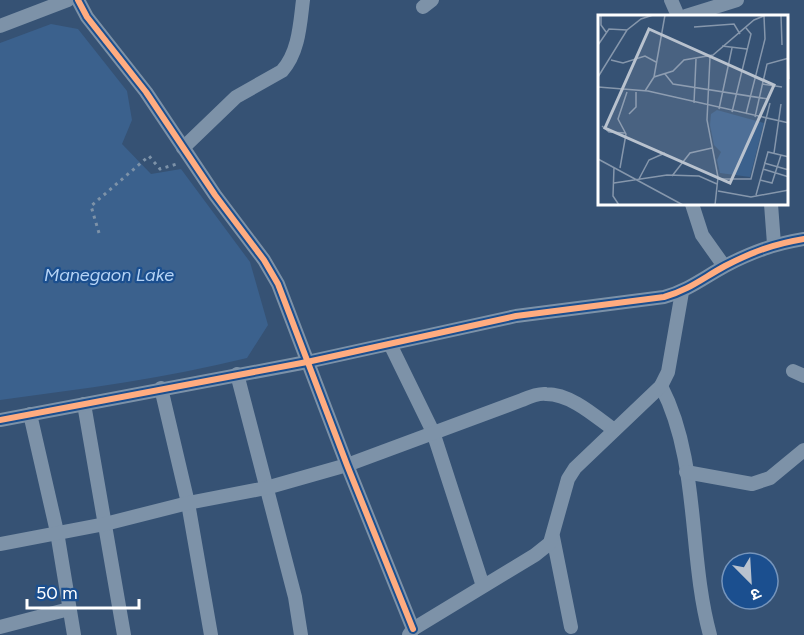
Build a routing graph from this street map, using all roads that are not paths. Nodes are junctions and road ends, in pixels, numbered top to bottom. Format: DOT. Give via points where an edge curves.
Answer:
graph roads {
  1 [pos="68,0"];
  2 [pos="78,0"];
  3 [pos="303,0"];
  4 [pos="671,0"];
  5 [pos="738,0"];
  6 [pos="678,15"];
  7 [pos="689,15"];
  8 [pos="0,26"];
  9 [pos="183,148"];
  10 [pos="693,206"];
  11 [pos="771,206"];
  12 [pos="804,239"];
  13 [pos="774,244"];
  14 [pos="724,266"];
  15 [pos="682,292"];
  16 [pos="390,344"];
  17 [pos="307,362"];
  18 [pos="237,374"];
  19 [pos="661,386"];
  20 [pos="161,388"];
  21 [pos="84,404"];
  22 [pos="30,414"];
  23 [pos="0,420"];
  24 [pos="614,430"];
  25 [pos="433,432"];
  26 [pos="804,450"];
  27 [pos="346,465"];
  28 [pos="686,472"];
  29 [pos="266,488"];
  30 [pos="188,503"];
  31 [pos="105,524"];
  32 [pos="57,532"];
  33 [pos="553,537"];
  34 [pos="2,544"];
  35 [pos="483,586"];
  36 [pos="69,609"];
  37 [pos="0,627"];
  38 [pos="572,627"];
  39 [pos="411,632"];
  40 [pos="74,635"];
  41 [pos="124,635"];
  42 [pos="211,635"];
  43 [pos="301,635"];
  44 [pos="710,635"];
  1 -- 8 [label="street"];
  2 -- 9 [label="street"];
  3 -- 9 [label="street" via="300,30 288,65 228,104"];
  4 -- 6 [label="street"];
  5 -- 7 [label="street"];
  9 -- 17 [label="street" via="278,284"];
  10 -- 14 [label="street" via="702,235"];
  11 -- 13 [label="street"];
  12 -- 13 [label="street"];
  13 -- 14 [label="street"];
  14 -- 15 [label="street"];
  15 -- 16 [label="street" via="516,316"];
  15 -- 19 [label="street" via="668,372"];
  16 -- 17 [label="street"];
  16 -- 25 [label="street"];
  17 -- 18 [label="street"];
  17 -- 27 [label="street"];
  18 -- 20 [label="street"];
  18 -- 29 [label="street"];
  19 -- 24 [label="street"];
  19 -- 28 [label="street" via="674,415"];
  20 -- 21 [label="street"];
  20 -- 30 [label="street"];
  21 -- 22 [label="street"];
  21 -- 31 [label="street"];
  22 -- 23 [label="street"];
  22 -- 32 [label="street"];
  24 -- 25 [label="street" via="581,406 545,394"];
  24 -- 33 [label="street" via="568,479"];
  25 -- 27 [label="street"];
  25 -- 35 [label="street"];
  26 -- 28 [label="street" via="770,478 752,484"];
  27 -- 29 [label="street"];
  27 -- 39 [label="street"];
  28 -- 44 [label="street"];
  29 -- 30 [label="street"];
  29 -- 43 [label="street"];
  30 -- 31 [label="street"];
  30 -- 42 [label="street"];
  31 -- 32 [label="street"];
  31 -- 41 [label="street"];
  32 -- 34 [label="street"];
  32 -- 36 [label="street"];
  33 -- 35 [label="street" via="540,552"];
  33 -- 38 [label="street"];
  35 -- 39 [label="street"];
  36 -- 37 [label="street"];
  36 -- 40 [label="street"];
}
